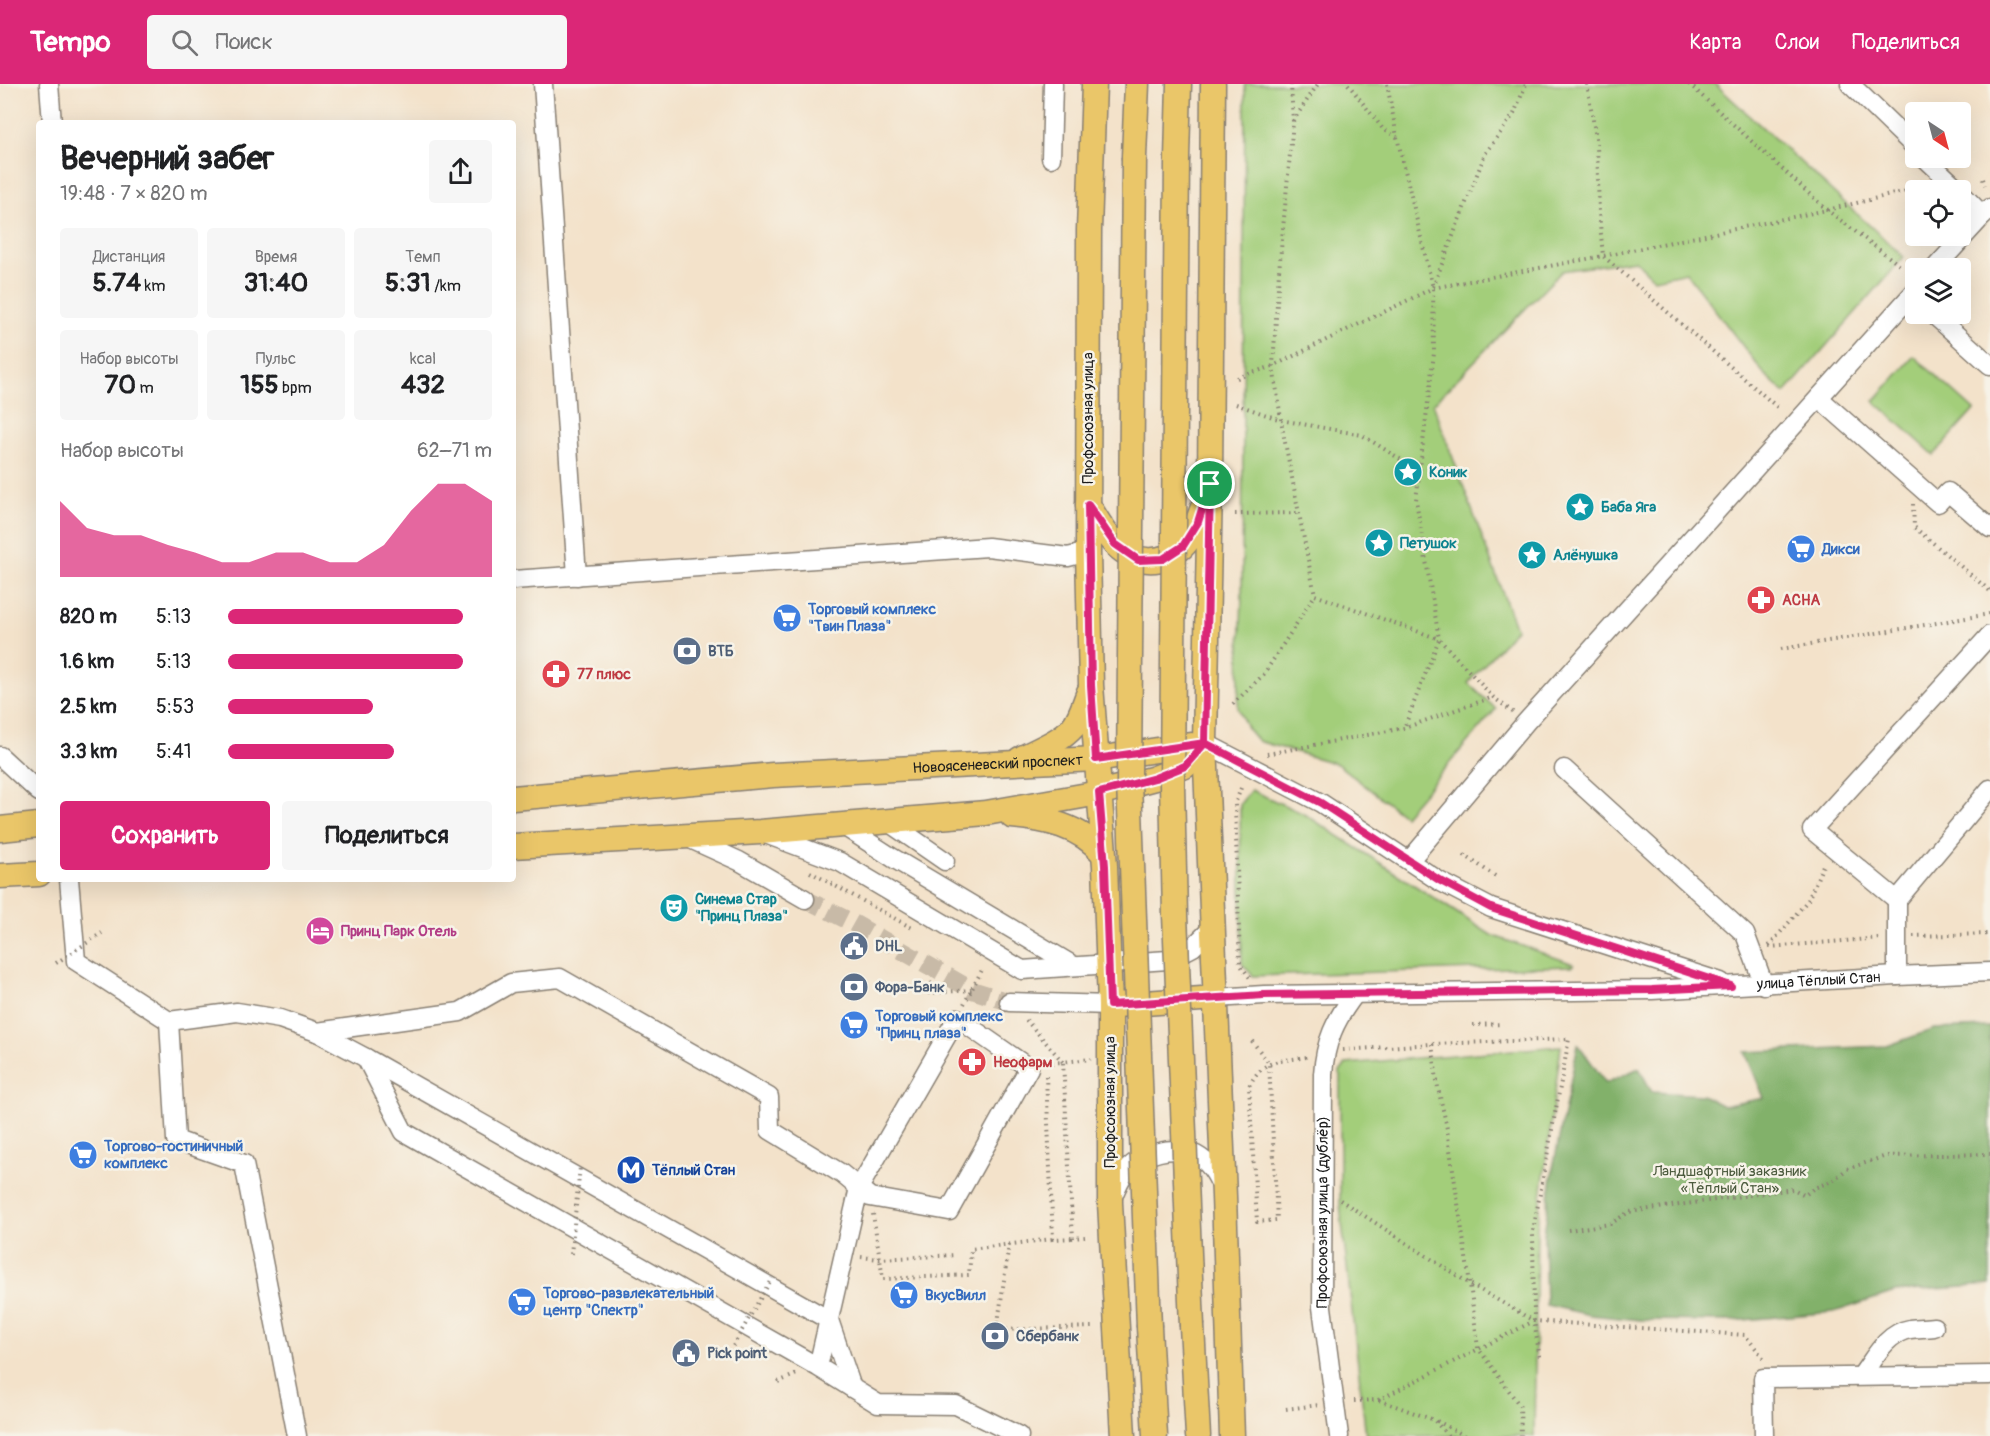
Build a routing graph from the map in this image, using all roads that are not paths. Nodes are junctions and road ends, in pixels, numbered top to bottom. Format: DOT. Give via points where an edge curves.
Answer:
graph roads {
  1 [pos="50,84"];
  2 [pos="543,84"];
  3 [pos="1053,84"];
  4 [pos="1094,84"];
  5 [pos="1137,84"];
  6 [pos="1179,84"];
  7 [pos="1214,84"];
  8 [pos="1851,84"];
  9 [pos="52,120"];
  10 [pos="1905,137"];
  11 [pos="1051,158"];
  12 [pos="1935,168"];
  13 [pos="1948,180"];
  14 [pos="1971,200"];
  15 [pos="1987,212"];
  16 [pos="1944,258"];
  17 [pos="1905,304"];
  18 [pos="1944,324"];
  19 [pos="1990,364"];
  20 [pos="1819,398"];
  21 [pos="1210,484"];
  22 [pos="1088,505"];
  23 [pos="1990,528"];
  24 [pos="1088,552"];
  25 [pos="577,576"];
  26 [pos="516,580"];
  27 [pos="1990,634"];
  28 [pos="1091,685"];
  29 [pos="1205,743"];
  30 [pos="0,756"];
  31 [pos="1096,759"];
  32 [pos="1010,764"];
  33 [pos="1564,769"];
  34 [pos="36,789"];
  35 [pos="1990,789"];
  36 [pos="1099,793"];
  37 [pos="516,798"];
  38 [pos="986,813"];
  39 [pos="887,821"];
  40 [pos="36,825"];
  41 [pos="842,825"];
  42 [pos="0,829"];
  43 [pos="760,832"];
  44 [pos="685,836"];
  45 [pos="516,846"];
  46 [pos="1103,853"];
  47 [pos="1410,860"];
  48 [pos="945,861"];
  49 [pos="36,874"];
  50 [pos="0,876"];
  51 [pos="69,882"];
  52 [pos="805,899"];
  53 [pos="1897,900"];
  54 [pos="1213,927"];
  55 [pos="1108,964"];
  56 [pos="1074,966"];
  57 [pos="1990,972"];
  58 [pos="1897,976"];
  59 [pos="1764,985"];
  60 [pos="1731,986"];
  61 [pos="1355,994"];
  62 [pos="1216,998"];
  63 [pos="1009,1002"];
  64 [pos="1102,1005"];
  65 [pos="169,1021"];
  66 [pos="317,1032"];
  67 [pos="366,1058"];
  68 [pos="865,1192"];
  69 [pos="1224,1196"];
  70 [pos="1110,1203"];
  71 [pos="829,1320"];
  72 [pos="1934,1327"];
  73 [pos="818,1367"];
  74 [pos="1990,1375"];
  75 [pos="1861,1376"];
  76 [pos="852,1388"];
  77 [pos="297,1436"];
  78 [pos="1019,1436"];
  79 [pos="1123,1436"];
  80 [pos="1155,1436"];
  81 [pos="1198,1436"];
  82 [pos="1232,1436"];
  83 [pos="1339,1436"];
  84 [pos="1764,1436"];
  1 -- 9 [label="street"];
  2 -- 25 [label="street"];
  3 -- 11 [label="street"];
  4 -- 22 [label="main road, Профсоюзная улица"];
  5 -- 80 [label="main road, Профсоюзная улица, bridge" via="1129,782"];
  6 -- 81 [label="main road, bridge" via="1172,784"];
  7 -- 21 [label="main road"];
  8 -- 10 [label="street"];
  12 -- 13 [label="street"];
  14 -- 15 [label="street"];
  15 -- 16 [label="street"];
  17 -- 20 [label="street"];
  18 -- 19 [label="street"];
  20 -- 23 [label="street" via="1938,503 1948,492"];
  20 -- 47 [label="street" via="1526,722"];
  21 -- 22 [label="main road" via="1198,522 1183,546 1163,559 1138,560 1115,544"];
  21 -- 29 [label="main road"];
  22 -- 24 [label="main road, Профсоюзная улица"];
  24 -- 25 [label="street" via="1068,557 988,547"];
  24 -- 28 [label="main road, Профсоюзная улица"];
  25 -- 26 [label="street"];
  27 -- 53 [label="street" via="1812,830"];
  28 -- 31 [label="main road, Профсоюзная улица"];
  28 -- 32 [label="main road" via="1073,727"];
  29 -- 31 [label="main road, Новоясеневский проспект"];
  29 -- 36 [label="main road" via="1185,766"];
  29 -- 47 [label="street" via="1321,803"];
  29 -- 54 [label="main road"];
  30 -- 34 [label="street"];
  31 -- 32 [label="main road, Новоясеневский проспект"];
  31 -- 36 [label="main road, Профсоюзная улица"];
  32 -- 37 [label="main road, Новоясеневский проспект" via="773,775"];
  33 -- 59 [label="street" via="1745,934"];
  35 -- 53 [label="street"];
  36 -- 38 [label="main road"];
  36 -- 46 [label="main road, Профсоюзная улица"];
  38 -- 39 [label="main road"];
  38 -- 46 [label="main road" via="1057,823 1090,840"];
  39 -- 41 [label="main road"];
  39 -- 48 [label="street"];
  40 -- 42 [label="main road"];
  41 -- 43 [label="main road"];
  41 -- 56 [label="street"];
  43 -- 44 [label="main road"];
  43 -- 56 [label="street" via="840,862 1022,970"];
  44 -- 45 [label="main road"];
  44 -- 52 [label="street"];
  46 -- 55 [label="main road, Профсоюзная улица"];
  47 -- 60 [label="street" via="1491,908"];
  49 -- 50 [label="main road"];
  51 -- 65 [label="street" via="75,960"];
  53 -- 58 [label="street"];
  54 -- 55 [label="street" via="1193,947 1168,960"];
  54 -- 62 [label="main road"];
  55 -- 56 [label="street"];
  55 -- 64 [label="main road, Профсоюзная улица"];
  57 -- 58 [label="street, улица Тёплый Стан"];
  58 -- 59 [label="street, улица Тёплый Стан"];
  59 -- 60 [label="street, улица Тёплый Стан"];
  60 -- 61 [label="street, улица Тёплый Стан"];
  61 -- 62 [label="street, улица Тёплый Стан"];
  61 -- 83 [label="street, Профсоюзная улица (дублёр)" via="1334,1025 1324,1054 1323,1074 1322,1307"];
  62 -- 64 [label="main road"];
  62 -- 69 [label="main road"];
  63 -- 64 [label="street"];
  64 -- 70 [label="main road, Профсоюзная улица"];
  65 -- 66 [label="street" via="237,1012 280,1019"];
  65 -- 77 [label="street" via="176,1140 244,1164"];
  66 -- 67 [label="street"];
  66 -- 68 [label="street" via="460,1012 511,983 560,978 769,1097 770,1130"];
  67 -- 71 [label="street"];
  67 -- 73 [label="street" via="404,1132"];
  68 -- 68 [label="street" via="957,1018 1029,1068 949,1211"];
  68 -- 71 [label="street"];
  69 -- 70 [label="street" via="1210,1166 1195,1155 1157,1152 1126,1171"];
  69 -- 82 [label="main road"];
  70 -- 79 [label="main road, Профсоюзная улица"];
  71 -- 73 [label="street"];
  71 -- 76 [label="street"];
  72 -- 75 [label="street" via="1910,1329 1892,1337"];
  73 -- 76 [label="street"];
  74 -- 75 [label="street"];
  75 -- 84 [label="street" via="1763,1378"];
  76 -- 78 [label="street" via="878,1404 956,1405"];
}
